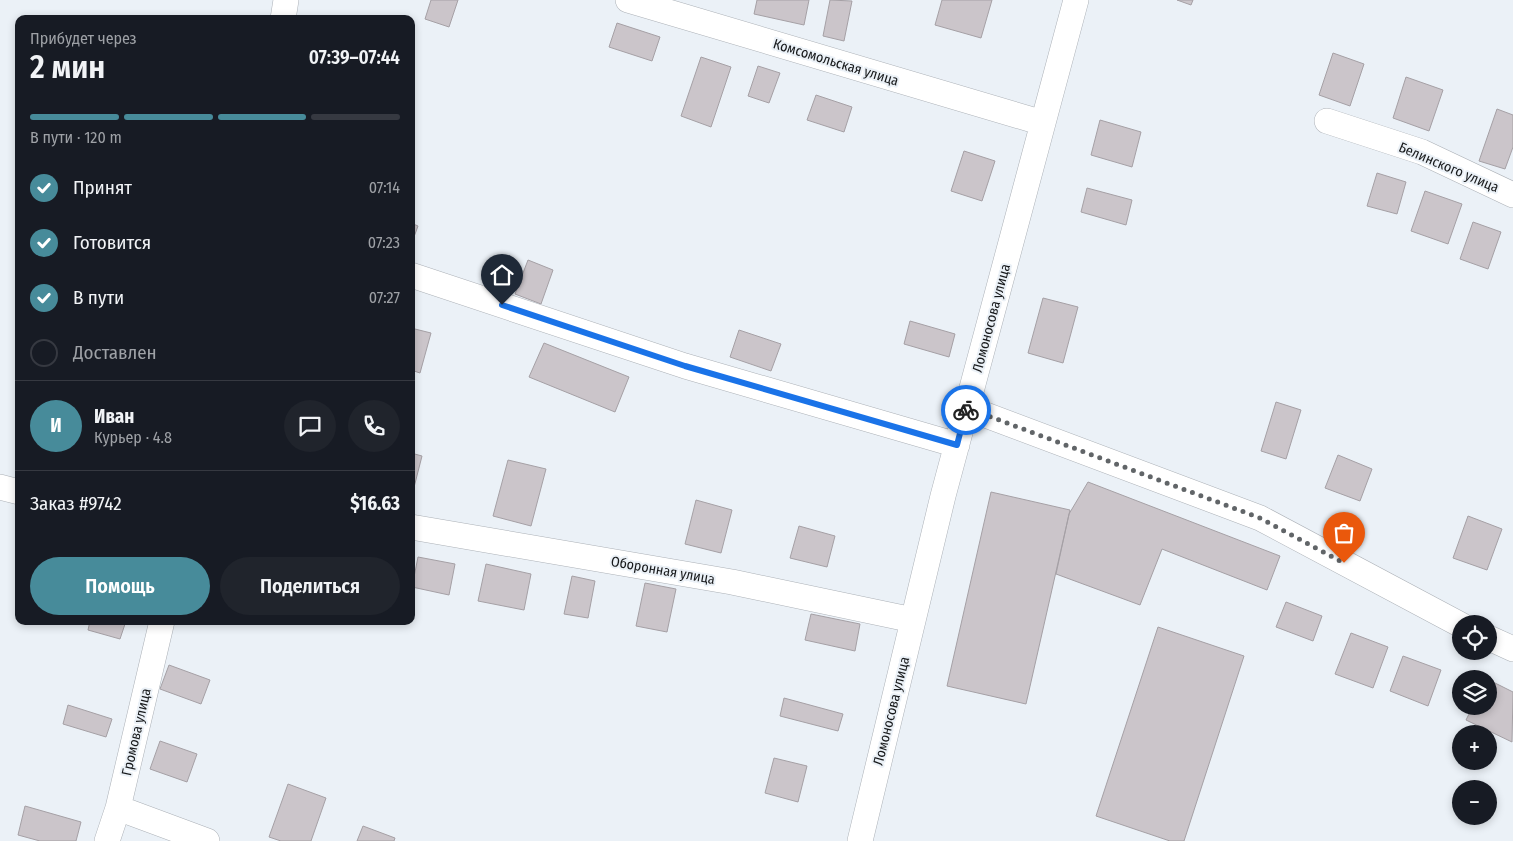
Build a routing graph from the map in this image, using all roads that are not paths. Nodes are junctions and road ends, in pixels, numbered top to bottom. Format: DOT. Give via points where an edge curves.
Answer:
graph roads {
  1 [pos="286,0"];
  2 [pos="628,0"];
  3 [pos="1076,0"];
  4 [pos="284,15"];
  5 [pos="1327,121"];
  6 [pos="1043,123"];
  7 [pos="1513,194"];
  8 [pos="415,276"];
  9 [pos="967,408"];
  10 [pos="957,445"];
  11 [pos="0,487"];
  12 [pos="15,491"];
  13 [pos="415,528"];
  14 [pos="913,620"];
  15 [pos="1452,620"];
  16 [pos="161,625"];
  17 [pos="1497,642"];
  18 [pos="1513,649"];
  19 [pos="118,808"];
  20 [pos="107,841"];
  21 [pos="206,841"];
  22 [pos="860,841"];
  1 -- 4 [label="street"];
  2 -- 6 [label="street, Комсомольская улица"];
  3 -- 6 [label="street, Ломоносова улица"];
  5 -- 7 [label="street, Белинского улица" via="1422,152"];
  6 -- 9 [label="street, Ломоносова улица"];
  8 -- 10 [label="street" via="685,366"];
  9 -- 10 [label="street, Ломоносова улица"];
  9 -- 15 [label="street" via="1260,518"];
  10 -- 14 [label="street, Ломоносова улица"];
  11 -- 12 [label="street"];
  13 -- 14 [label="street, Оборонная улица" via="732,582"];
  14 -- 22 [label="street, Ломоносова улица"];
  16 -- 19 [label="street, Громова улица"];
  17 -- 18 [label="street"];
  19 -- 20 [label="street, Громова улица"];
  19 -- 21 [label="street"];
}
